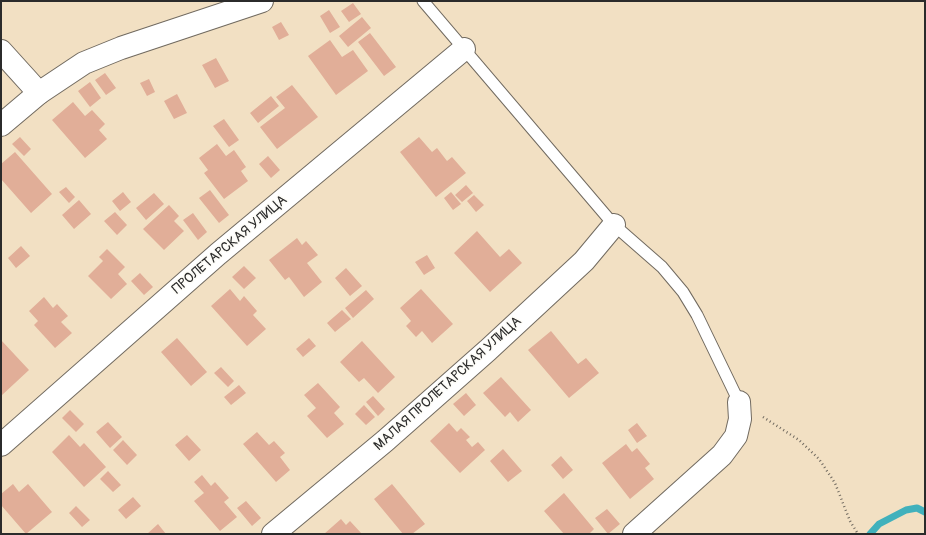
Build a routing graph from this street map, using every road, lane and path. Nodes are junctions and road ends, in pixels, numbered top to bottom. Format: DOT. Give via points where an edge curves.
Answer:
graph roads {
  1 [pos="262,1"];
  2 [pos="424,1"];
  3 [pos="464,50"];
  4 [pos="1,51"];
  5 [pos="39,93"];
  6 [pos="1,125"];
  7 [pos="614,225"];
  8 [pos="739,402"];
  9 [pos="1,446"];
  10 [pos="274,534"];
  11 [pos="634,534"];
  12 [pos="858,534"];
  1 -- 5 [label="street" via="84,63"];
  2 -- 3 [label="lane"];
  3 -- 7 [label="lane"];
  3 -- 9 [label="street, ПРОЛЕТАРСКАЯ УЛИЦА" via="218,254"];
  4 -- 5 [label="street"];
  5 -- 6 [label="street"];
  7 -- 8 [label="lane" via="662,267 683,292 698,315"];
  7 -- 10 [label="street, МАЛАЯ ПРОЛЕТАРСКАЯ УЛИЦА" via="584,261 488,350"];
  8 -- 11 [label="street" via="740,419 736,436 722,456"];
  8 -- 12 [label="path" via="799,440 819,459 835,483"];
}
